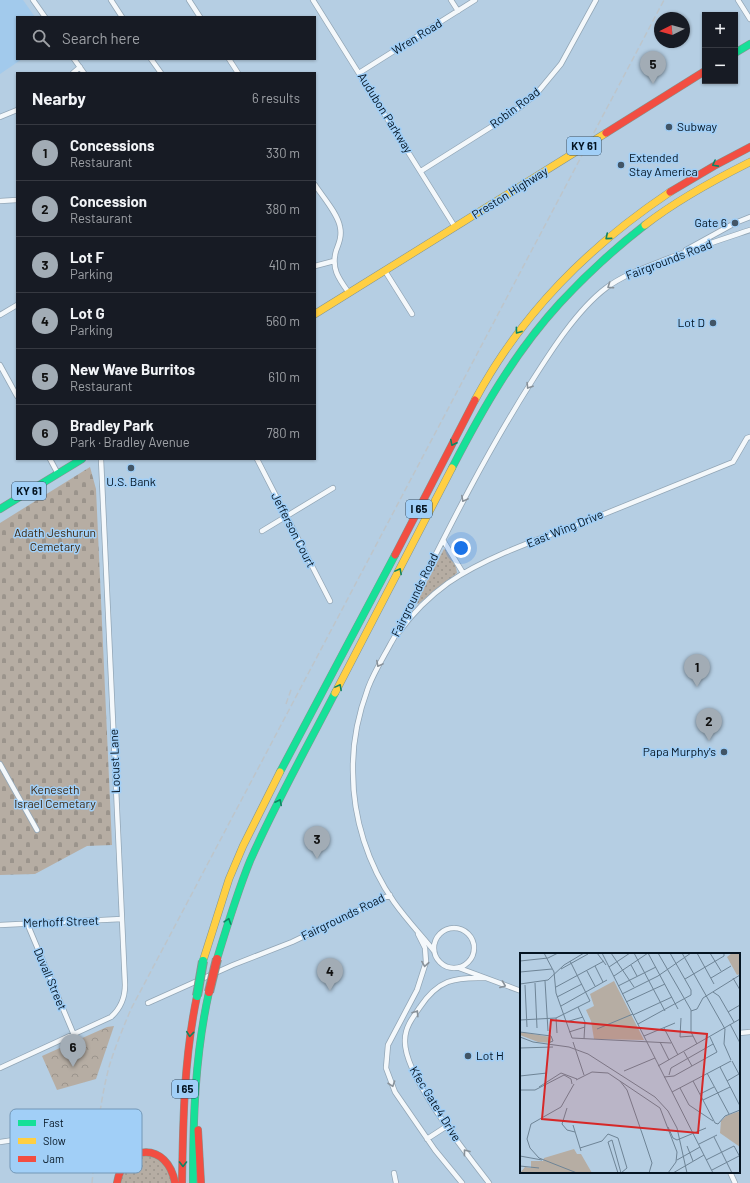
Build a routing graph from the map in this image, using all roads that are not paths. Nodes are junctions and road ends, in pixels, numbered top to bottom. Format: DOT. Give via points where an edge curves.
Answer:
graph roads {
  1 [pos="33,0"];
  2 [pos="111,0"];
  3 [pos="189,0"];
  4 [pos="313,0"];
  5 [pos="451,0"];
  6 [pos="475,0"];
  7 [pos="596,0"];
  8 [pos="738,0"];
  9 [pos="458,11"];
  10 [pos="44,16"];
  11 [pos="121,16"];
  12 [pos="199,16"];
  13 [pos="750,19"];
  14 [pos="750,44"];
  15 [pos="738,51"];
  16 [pos="75,60"];
  17 [pos="152,60"];
  18 [pos="230,60"];
  19 [pos="80,67"];
  20 [pos="74,72"];
  21 [pos="83,72"];
  22 [pos="160,72"];
  23 [pos="237,72"];
  24 [pos="359,73"];
  25 [pos="702,73"];
  26 [pos="16,110"];
  27 [pos="0,117"];
  28 [pos="750,147"];
  29 [pos="750,162"];
  30 [pos="421,171"];
  31 [pos="316,186"];
  32 [pos="0,200"];
  33 [pos="16,200"];
  34 [pos="750,217"];
  35 [pos="455,227"];
  36 [pos="750,230"];
  37 [pos="673,257"];
  38 [pos="334,261"];
  39 [pos="316,266"];
  40 [pos="385,271"];
  41 [pos="348,293"];
  42 [pos="16,306"];
  43 [pos="316,313"];
  44 [pos="412,314"];
  45 [pos="0,315"];
  46 [pos="0,365"];
  47 [pos="16,394"];
  48 [pos="750,437"];
  49 [pos="51,460"];
  50 [pos="80,460"];
  51 [pos="101,460"];
  52 [pos="258,460"];
  53 [pos="58,474"];
  54 [pos="333,488"];
  55 [pos="0,509"];
  56 [pos="286,517"];
  57 [pos="262,531"];
  58 [pos="442,540"];
  59 [pos="463,573"];
  60 [pos="330,601"];
  61 [pos="392,642"];
  62 [pos="0,764"];
  63 [pos="37,830"];
  64 [pos="390,895"];
  65 [pos="122,919"];
  66 [pos="27,923"];
  67 [pos="0,925"];
  68 [pos="415,927"];
  69 [pos="434,951"];
  70 [pos="459,968"];
  71 [pos="485,978"];
  72 [pos="520,991"];
  73 [pos="148,1003"];
  74 [pos="750,1032"];
  75 [pos="740,1033"];
  76 [pos="74,1035"];
  77 [pos="0,1062"];
  78 [pos="1,1067"];
  79 [pos="194,1109"];
  80 [pos="447,1126"];
  81 [pos="427,1139"];
  82 [pos="10,1141"];
  83 [pos="0,1142"];
  84 [pos="142,1153"];
  85 [pos="119,1173"];
  86 [pos="394,1173"];
  87 [pos="730,1173"];
  88 [pos="117,1183"];
  89 [pos="175,1183"];
  90 [pos="182,1183"];
  91 [pos="193,1183"];
  92 [pos="201,1183"];
  93 [pos="396,1183"];
  94 [pos="462,1183"];
  95 [pos="489,1183"];
  96 [pos="735,1183"];
  1 -- 10 [label="street"];
  2 -- 11 [label="street"];
  3 -- 12 [label="street"];
  4 -- 24 [label="street, Audubon Parkway"];
  5 -- 9 [label="street"];
  6 -- 9 [label="street, Wren Road"];
  7 -- 30 [label="street, Robin Road" via="561,64 537,93 523,106"];
  8 -- 13 [label="street"];
  9 -- 24 [label="street, Wren Road"];
  14 -- 15 [label="main road"];
  16 -- 19 [label="street"];
  17 -- 22 [label="street"];
  18 -- 23 [label="street"];
  19 -- 20 [label="street"];
  19 -- 21 [label="street"];
  24 -- 30 [label="street, Audubon Parkway"];
  25 -- 35 [label="main road, Preston Highway / KY 61"];
  26 -- 27 [label="street"];
  28 -- 90 [label="main road, I 65, one-way, bridge" via="671,189 581,261 521,327 476,398 266,799 229,879 203,961 191,1025 183,1112"];
  79 -- 29 [label="main road, I 65, one-way, bridge" via="204,1011 228,920 250,862 276,806 488,404 511,366 558,304 617,246 684,197"];
  30 -- 35 [label="street, Audubon Parkway"];
  31 -- 38 [label="street" via="339,223 341,236"];
  32 -- 33 [label="street"];
  34 -- 37 [label="street"];
  35 -- 40 [label="main road, Preston Highway / KY 61"];
  36 -- 37 [label="street, Fairgrounds Road"];
  37 -- 58 [label="street, Fairgrounds Road, one-way" via="634,272 613,284 581,313 546,360 513,412"];
  38 -- 39 [label="street"];
  38 -- 41 [label="street" via="337,275"];
  40 -- 41 [label="main road, Preston Highway / KY 61"];
  40 -- 44 [label="street"];
  41 -- 43 [label="main road, Preston Highway / KY 61"];
  42 -- 45 [label="street"];
  46 -- 47 [label="street"];
  48 -- 59 [label="street, East Wing Drive" via="733,462"];
  49 -- 53 [label="street"];
  50 -- 53 [label="main road, KY 61"];
  51 -- 65 [label="street, Locust Lane"];
  52 -- 56 [label="street, Jefferson Court"];
  53 -- 55 [label="main road, KY 61"];
  54 -- 56 [label="street"];
  56 -- 57 [label="street"];
  56 -- 60 [label="street, Jefferson Court"];
  58 -- 59 [label="street"];
  58 -- 61 [label="street, Fairgrounds Road"];
  59 -- 61 [label="street, East Wing Drive" via="423,604"];
  61 -- 64 [label="street, Fairgrounds Road, one-way" via="374,673 359,714 353,748 352,775 364,840 374,867"];
  62 -- 63 [label="street"];
  64 -- 68 [label="street"];
  64 -- 73 [label="street, Fairgrounds Road" via="292,942"];
  65 -- 66 [label="street, Merhoff Street"];
  65 -- 76 [label="street, Locust Lane" via="125,989 120,1008 111,1018"];
  66 -- 67 [label="street, Merhoff Street"];
  66 -- 76 [label="street, Duvall Street"];
  68 -- 69 [label="street"];
  68 -- 81 [label="street, one-way" via="425,948 426,962 417,990 388,1045 386,1068 395,1092"];
  69 -- 70 [label="street" via="436,958 446,967"];
  69 -- 70 [label="street" via="434,945 441,934 452,928 465,931 473,941 473,955"];
  70 -- 71 [label="street"];
  71 -- 72 [label="street, one-way"];
  80 -- 71 [label="street, Kfec Gate4 Drive, one-way" via="413,1070 405,1049 407,1029 429,994 445,982 453,979"];
  74 -- 75 [label="street"];
  76 -- 78 [label="street, Locust Lane"];
  77 -- 78 [label="street"];
  79 -- 91 [label="main road, I 65"];
  79 -- 92 [label="main road" via="200,1151"];
  80 -- 81 [label="street"];
  95 -- 80 [label="street, Kfec Gate4 Drive, one-way"];
  81 -- 94 [label="street"];
  82 -- 83 [label="street"];
  84 -- 89 [label="main road" via="156,1154 167,1161"];
  85 -- 88 [label="main road"];
  86 -- 93 [label="street"];
  87 -- 96 [label="street"];
}
